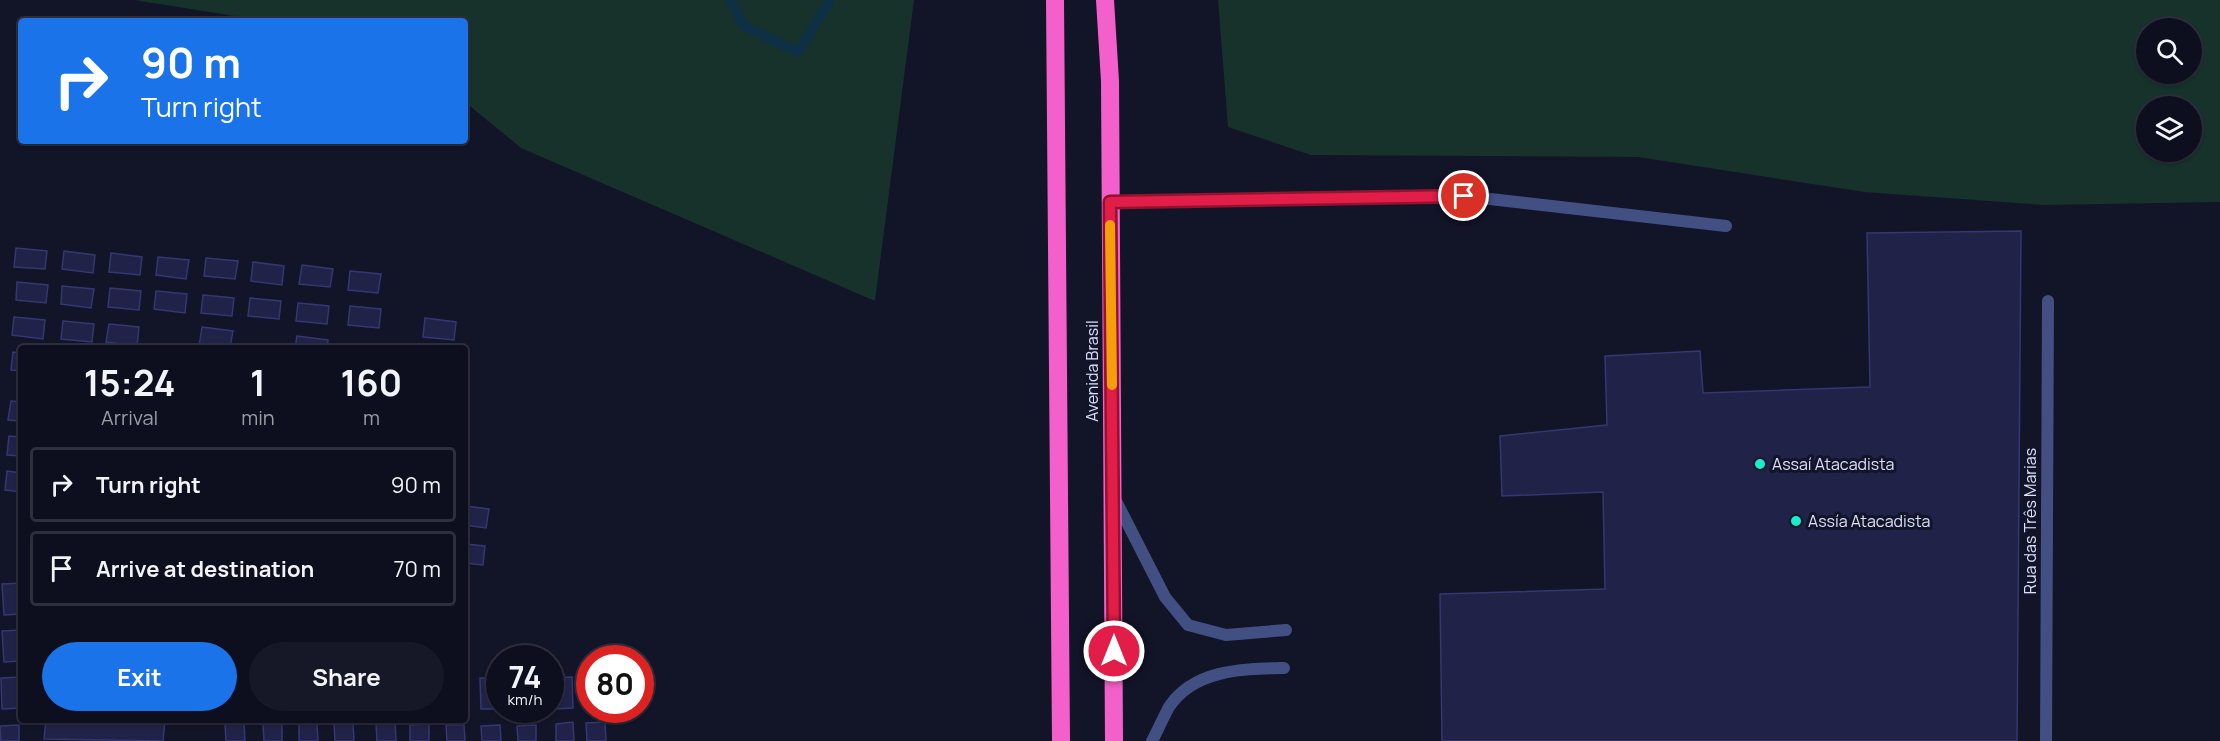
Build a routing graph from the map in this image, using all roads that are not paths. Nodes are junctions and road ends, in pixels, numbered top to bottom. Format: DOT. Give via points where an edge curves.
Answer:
graph roads {
  1 [pos="1055,0"];
  2 [pos="1105,0"];
  3 [pos="1110,202"];
  4 [pos="1726,226"];
  5 [pos="2048,301"];
  6 [pos="1112,494"];
  7 [pos="1286,630"];
  8 [pos="1284,668"];
  9 [pos="1061,741"];
  10 [pos="1114,741"];
  11 [pos="1152,741"];
  12 [pos="2046,741"];
  1 -- 9 [label="highway, Avenida Brasil"];
  2 -- 3 [label="highway, Avenida Brasil"];
  3 -- 4 [label="street" via="1464,196"];
  3 -- 6 [label="highway, Avenida Brasil"];
  5 -- 12 [label="street, Rua das Três Marias"];
  6 -- 7 [label="street" via="1165,597 1188,625 1226,635"];
  6 -- 10 [label="highway, Avenida Brasil"];
  8 -- 11 [label="street" via="1245,669 1199,679 1170,705"];
}
